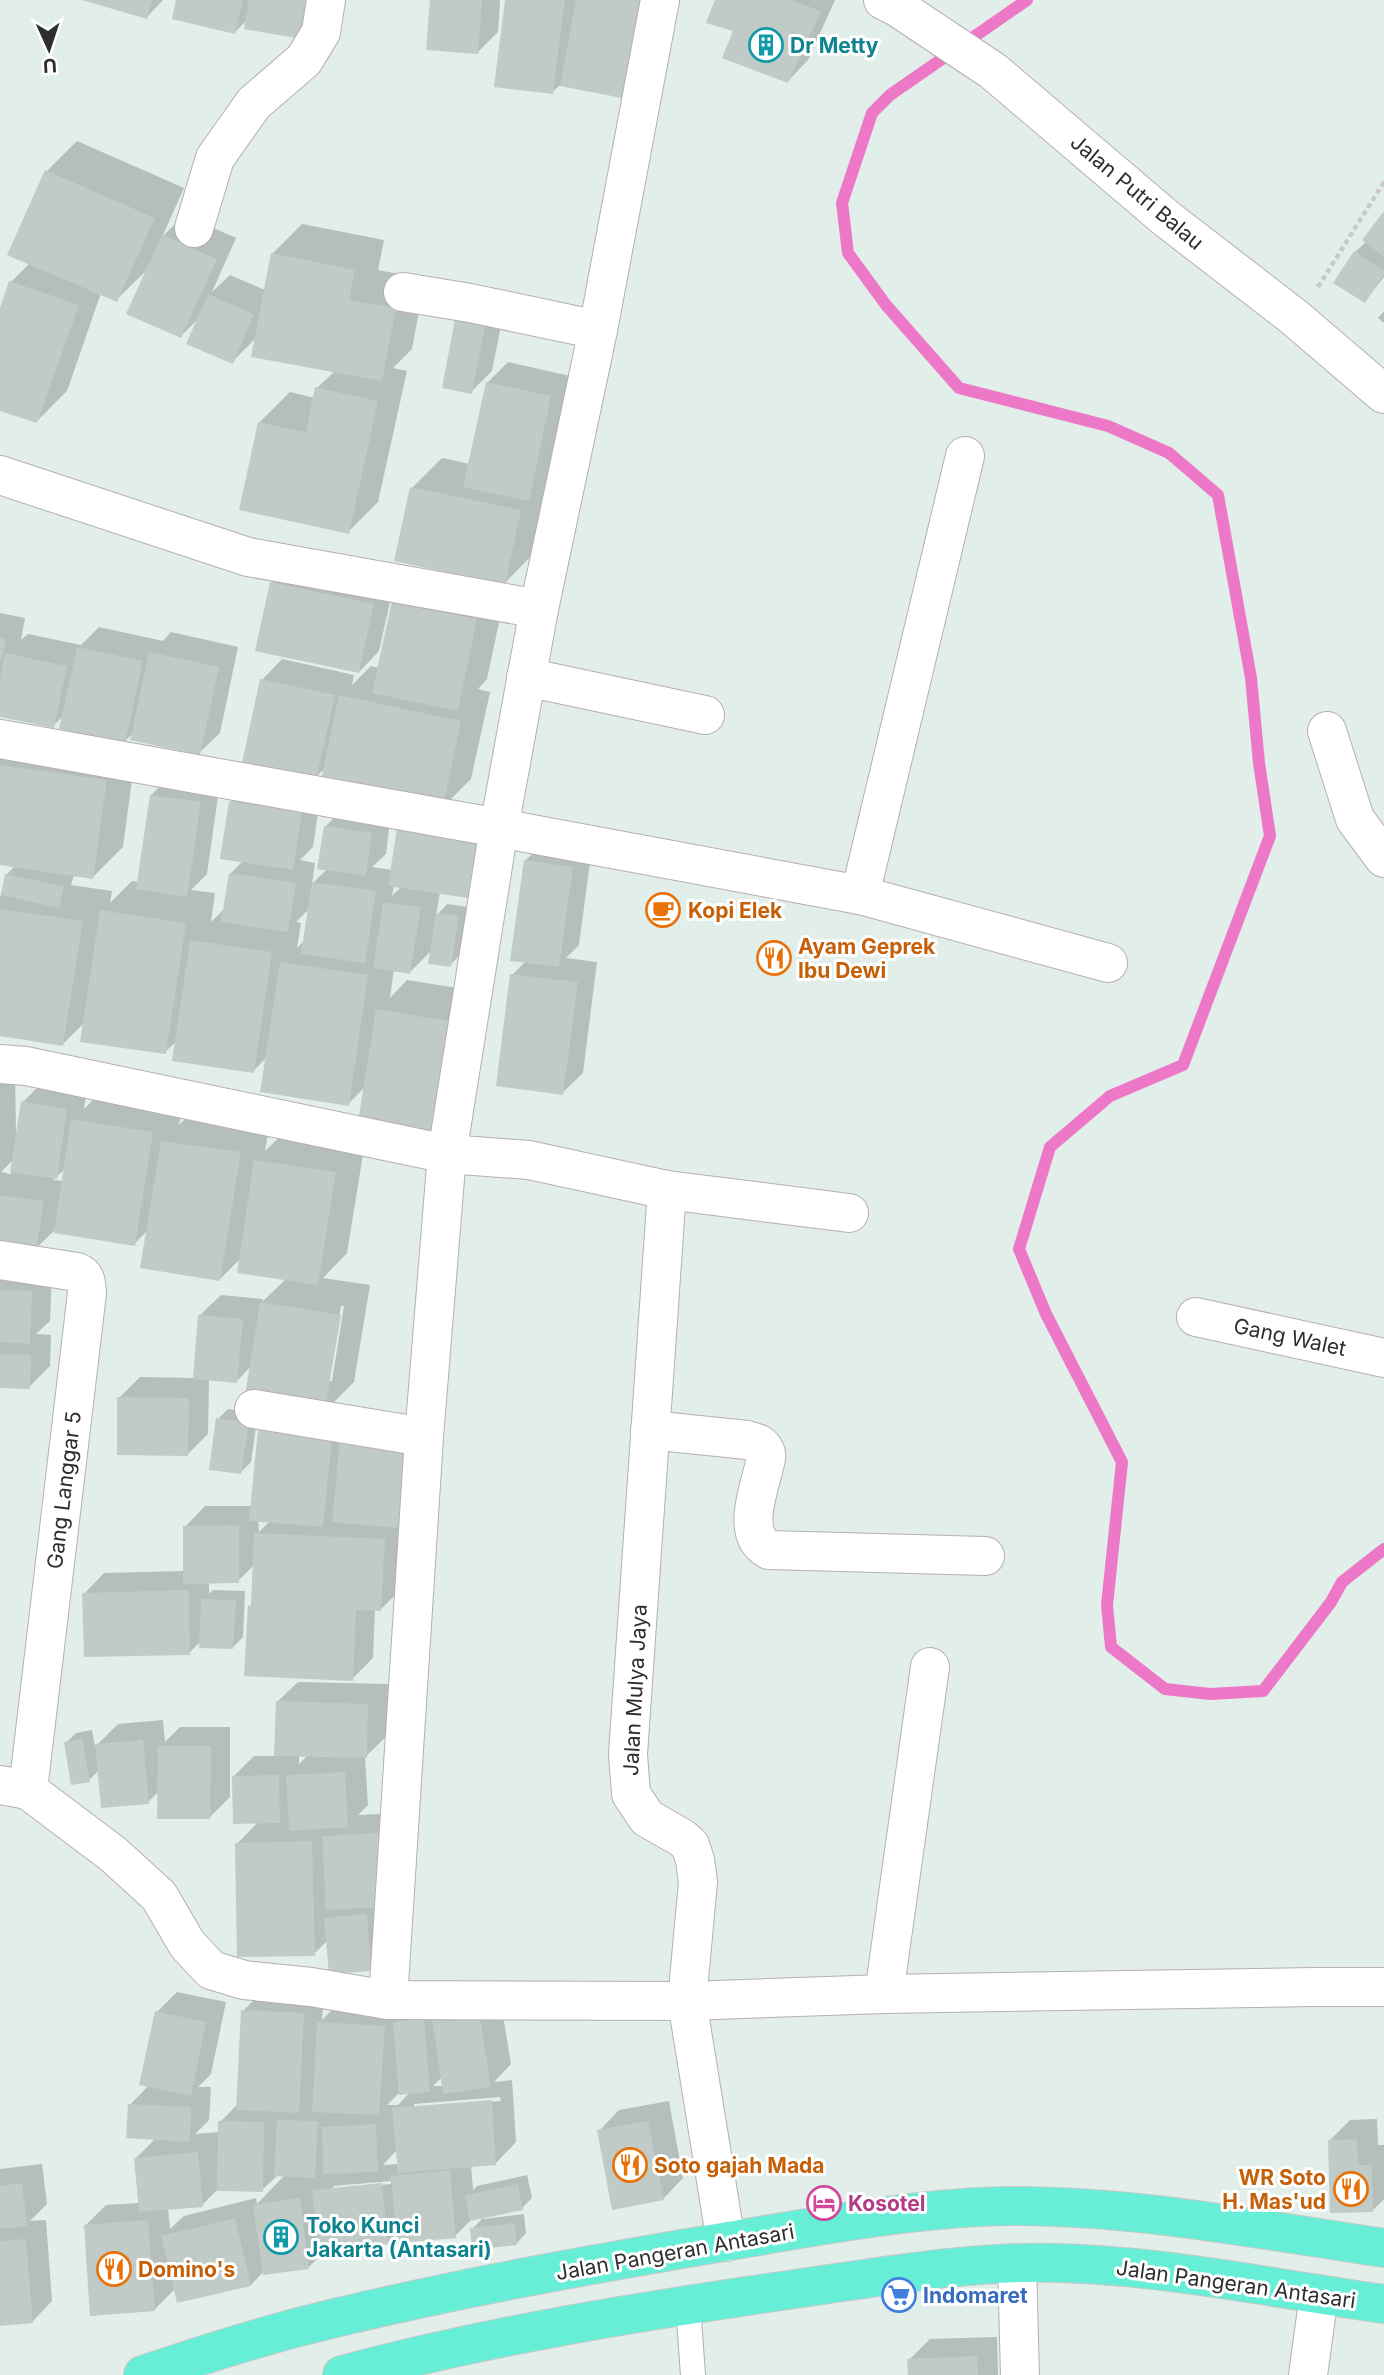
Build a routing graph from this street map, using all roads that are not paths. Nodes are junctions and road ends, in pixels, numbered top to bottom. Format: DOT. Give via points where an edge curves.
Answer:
graph roads {
  1 [pos="326,0"];
  2 [pos="660,0"];
  3 [pos="890,4"];
  4 [pos="194,228"];
  5 [pos="402,292"];
  6 [pos="598,330"];
  7 [pos="1384,394"];
  8 [pos="965,456"];
  9 [pos="0,475"];
  10 [pos="539,609"];
  11 [pos="526,677"];
  12 [pos="705,715"];
  13 [pos="1327,731"];
  14 [pos="0,739"];
  15 [pos="499,828"];
  16 [pos="1384,859"];
  17 [pos="860,895"];
  18 [pos="1108,963"];
  19 [pos="0,1064"];
  20 [pos="447,1154"];
  21 [pos="667,1190"];
  22 [pos="849,1213"];
  23 [pos="0,1260"];
  24 [pos="1196,1317"];
  25 [pos="1384,1358"];
  26 [pos="254,1409"];
  27 [pos="650,1430"];
  28 [pos="424,1437"];
  29 [pos="985,1556"];
  30 [pos="930,1667"];
  31 [pos="14,1787"];
  32 [pos="1384,1987"];
  33 [pos="884,1994"];
  34 [pos="388,2000"];
  35 [pos="687,2001"];
  36 [pos="726,2242"];
  37 [pos="1384,2248"];
  38 [pos="1017,2263"];
  39 [pos="1320,2295"];
  40 [pos="1384,2304"];
  41 [pos="688,2305"];
  42 [pos="419,2366"];
  43 [pos="143,2375"];
  44 [pos="342,2375"];
  45 [pos="693,2375"];
  46 [pos="1020,2375"];
  47 [pos="1308,2375"];
  1 -- 4 [label="street" via="321,32 304,60 254,103 215,158"];
  2 -- 6 [label="street"];
  3 -- 7 [label="street, Jalan Putri Balau" via="993,71"];
  5 -- 6 [label="street"];
  6 -- 10 [label="street"];
  8 -- 17 [label="street"];
  9 -- 10 [label="street" via="248,556"];
  10 -- 11 [label="street"];
  11 -- 12 [label="street"];
  11 -- 15 [label="street"];
  13 -- 16 [label="street" via="1355,820"];
  14 -- 15 [label="street"];
  15 -- 17 [label="street"];
  15 -- 20 [label="street"];
  17 -- 18 [label="street"];
  19 -- 20 [label="street"];
  20 -- 21 [label="street" via="529,1160"];
  20 -- 28 [label="street"];
  21 -- 22 [label="street"];
  21 -- 27 [label="street, Jalan Mulya Jaya"];
  23 -- 31 [label="street, Gang Langgar 5" via="77,1272 86,1280 87,1293"];
  24 -- 25 [label="street, Gang Walet"];
  26 -- 28 [label="street"];
  27 -- 29 [label="street" via="747,1440 762,1447 766,1456 754,1532 759,1545 768,1550"];
  27 -- 35 [label="street, Jalan Mulya Jaya" via="628,1754 631,1794 647,1818 690,1845 695,1860 698,1882"];
  28 -- 34 [label="street"];
  30 -- 33 [label="street"];
  31 -- 34 [label="street" via="113,1854 159,1896 187,1944 211,1970 244,1980"];
  32 -- 33 [label="street"];
  33 -- 35 [label="street"];
  34 -- 35 [label="street"];
  35 -- 36 [label="street, Jalan Mulya Jaya"];
  36 -- 37 [label="main road, Jalan Pangeran Antasari" via="950,2209 1044,2207 1137,2211"];
  36 -- 43 [label="main road, Jalan Pangeran Antasari" via="402,2302 291,2329"];
  38 -- 39 [label="main road, Jalan Pangeran Antasari" via="1167,2272"];
  38 -- 41 [label="main road, Jalan Pangeran Antasari"];
  38 -- 46 [label="street"];
  39 -- 40 [label="main road, Jalan Pangeran Antasari"];
  39 -- 47 [label="street"];
  41 -- 42 [label="main road, Jalan Pangeran Antasari" via="481,2342"];
  41 -- 45 [label="lane"];
  42 -- 44 [label="main road, Jalan Pangeran Antasari"];
}
